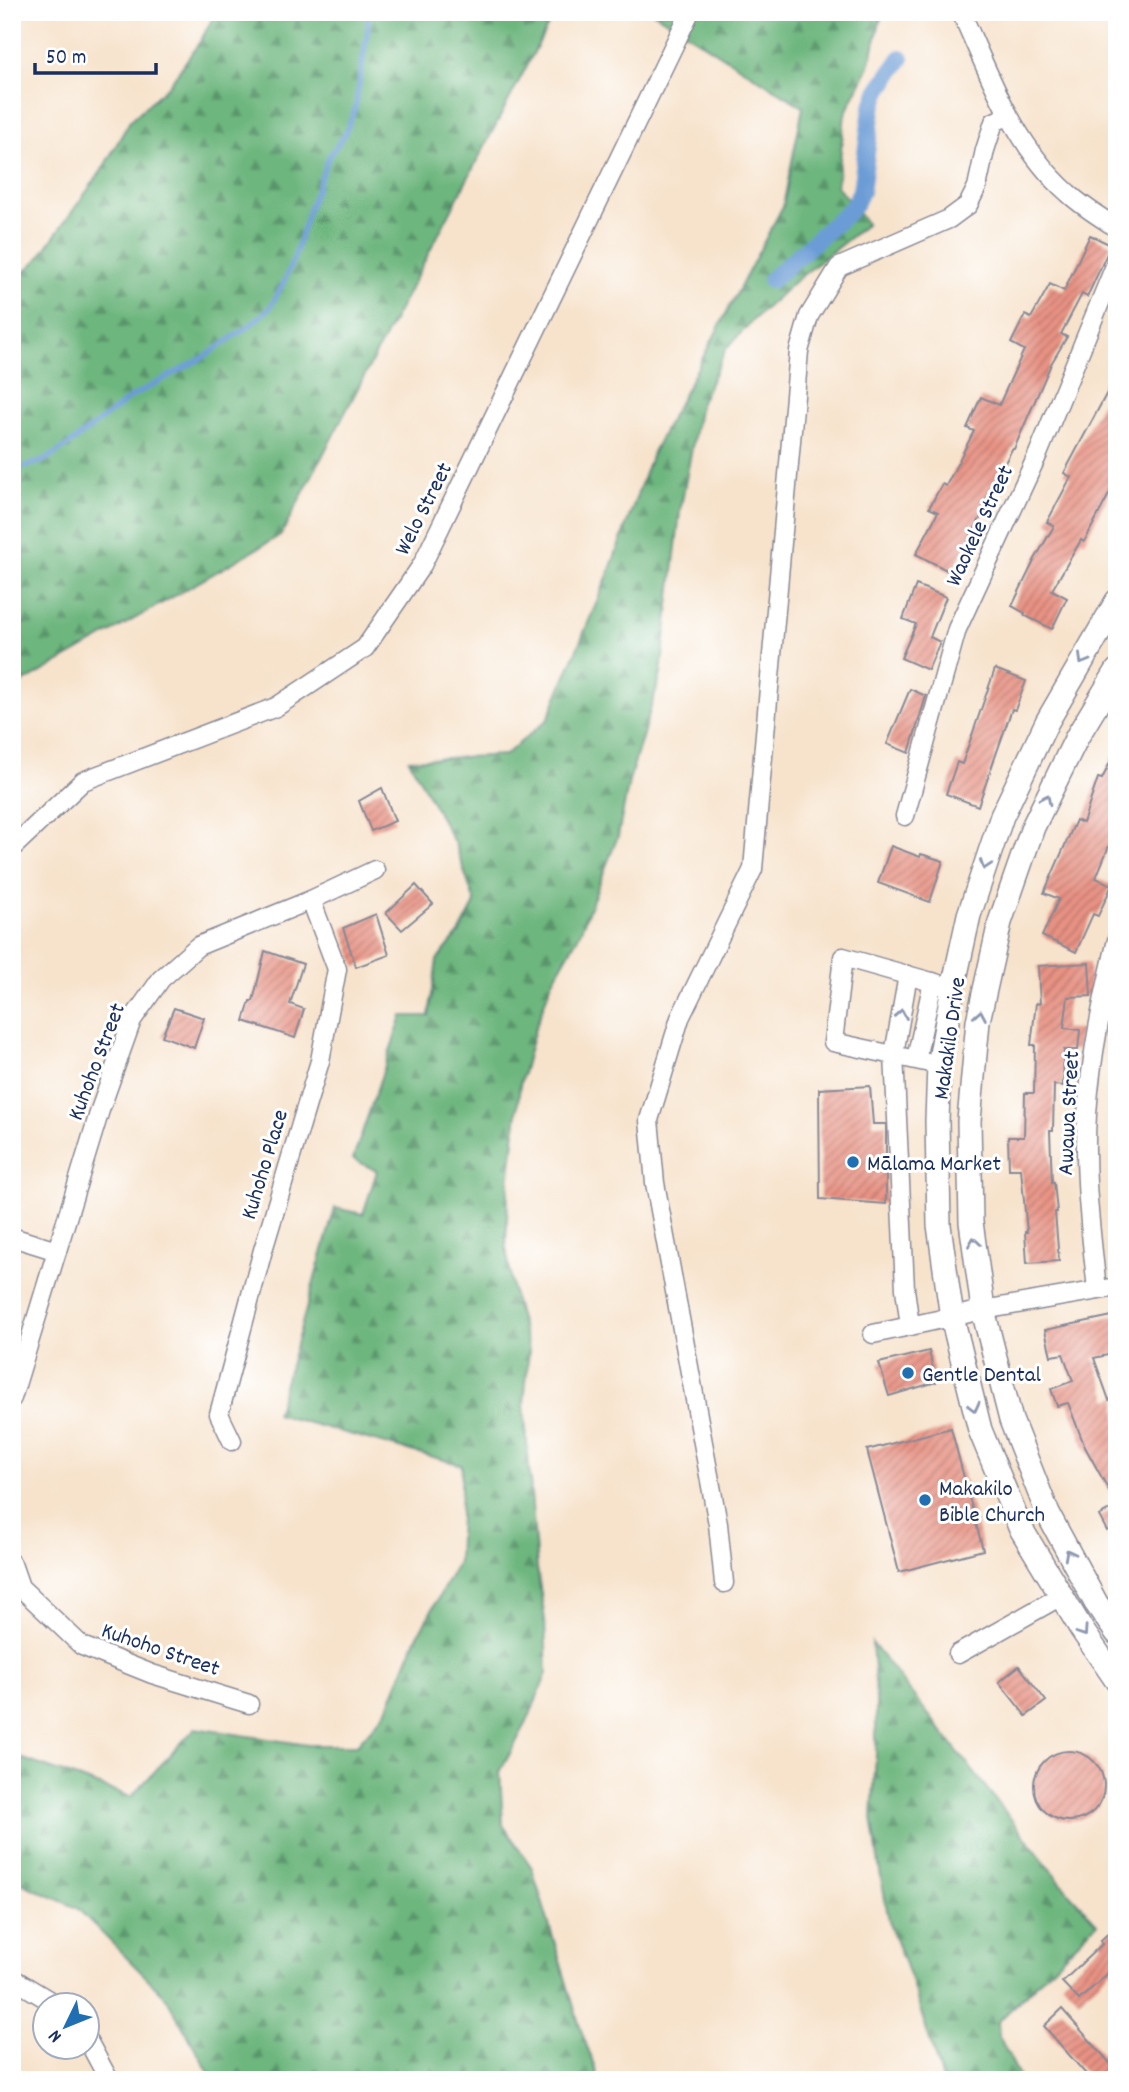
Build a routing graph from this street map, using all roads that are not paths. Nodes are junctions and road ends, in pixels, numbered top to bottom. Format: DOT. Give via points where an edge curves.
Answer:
graph roads {
  1 [pos="690,12"];
  2 [pos="961,12"];
  3 [pos="1009,116"];
  4 [pos="1117,228"];
  5 [pos="1117,261"];
  6 [pos="1117,601"];
  7 [pos="1117,671"];
  8 [pos="905,816"];
  9 [pos="12,848"];
  10 [pos="375,870"];
  11 [pos="311,900"];
  12 [pos="1117,940"];
  13 [pos="908,975"];
  14 [pos="943,985"];
  15 [pos="894,1054"];
  16 [pos="916,1059"];
  17 [pos="939,1065"];
  18 [pos="12,1237"];
  19 [pos="57,1251"];
  20 [pos="1117,1287"];
  21 [pos="1097,1290"];
  22 [pos="983,1310"];
  23 [pos="952,1317"];
  24 [pos="910,1326"];
  25 [pos="873,1334"];
  26 [pos="12,1398"];
  27 [pos="232,1441"];
  28 [pos="12,1564"];
  29 [pos="724,1583"];
  30 [pos="1061,1596"];
  31 [pos="1117,1633"];
  32 [pos="958,1654"];
  33 [pos="1117,1681"];
  34 [pos="249,1704"];
  35 [pos="12,1978"];
  36 [pos="32,1990"];
  37 [pos="98,2060"];
  38 [pos="109,2080"];
  1 -- 9 [label="street, Welo Street" via="422,565 365,649 276,707 83,781"];
  2 -- 3 [label="street"];
  3 -- 4 [label="street" via="1047,172 1076,200"];
  3 -- 29 [label="street" via="994,122 968,205 949,219 839,267 809,316 799,351 753,869 680,1018 649,1120 655,1183 718,1524"];
  5 -- 8 [label="street, Waokele Street" via="1038,454 957,629"];
  6 -- 14 [label="main road, Makakilo Drive, one-way" via="1047,722 1002,816"];
  22 -- 7 [label="main road, Makakilo Drive, one-way" via="971,1222 968,1121 978,1021 1000,922 1032,827 1077,737"];
  10 -- 11 [label="street, Kuhoho Street"];
  11 -- 19 [label="street, Kuhoho Street" via="198,946 161,979 132,1020"];
  11 -- 27 [label="street, Kuhoho Place" via="337,969 320,1061 219,1414"];
  12 -- 21 [label="street, Awawa Street" via="1097,1026 1087,1115 1087,1204"];
  13 -- 14 [label="street"];
  15 -- 13 [label="street, one-way"];
  13 -- 15 [label="street" via="843,957 833,1042"];
  14 -- 16 [label="street"];
  14 -- 17 [label="main road, Makakilo Drive"];
  15 -- 16 [label="street"];
  15 -- 24 [label="street"];
  16 -- 17 [label="street"];
  17 -- 23 [label="main road, Makakilo Drive" via="939,1226"];
  18 -- 19 [label="street"];
  19 -- 26 [label="street, Kuhoho Street"];
  20 -- 21 [label="street"];
  21 -- 22 [label="street"];
  22 -- 23 [label="street"];
  31 -- 22 [label="main road, Makakilo Drive, one-way" via="1048,1514 1011,1420"];
  23 -- 24 [label="street"];
  23 -- 30 [label="main road, Makakilo Drive, one-way" via="980,1430 1020,1527"];
  24 -- 25 [label="street"];
  28 -- 34 [label="street, Kuhoho Street" via="20,1587 82,1646"];
  30 -- 32 [label="street"];
  30 -- 33 [label="main road, Makakilo Drive, one-way"];
  35 -- 36 [label="street"];
  37 -- 38 [label="street"];
}
